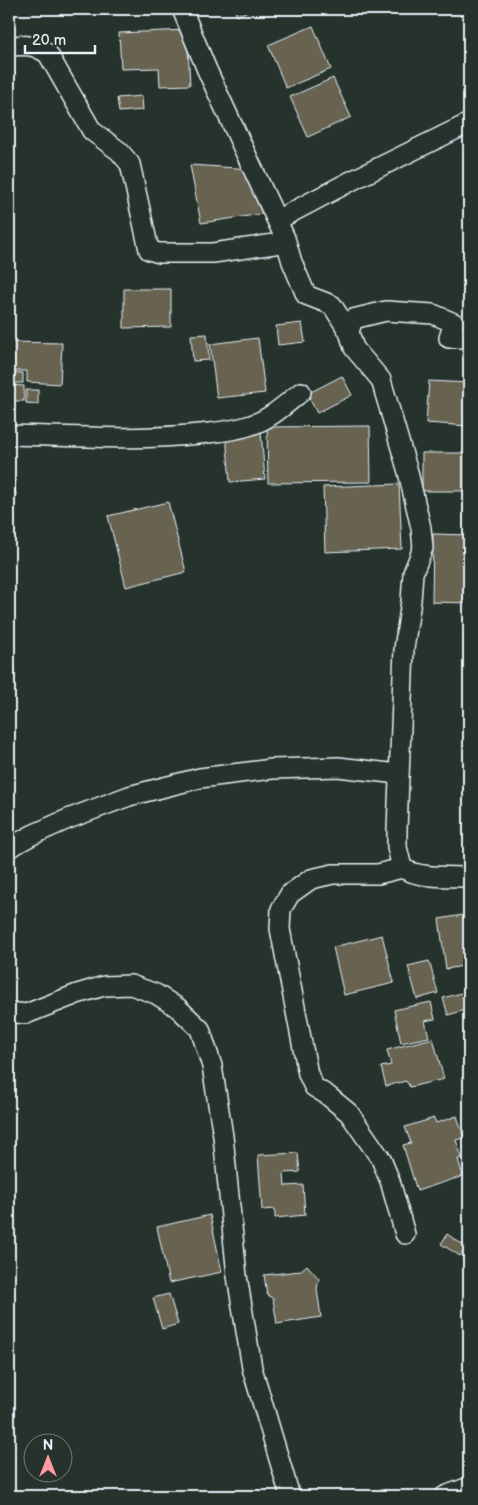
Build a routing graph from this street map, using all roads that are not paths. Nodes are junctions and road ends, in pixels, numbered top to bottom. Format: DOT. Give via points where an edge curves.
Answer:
graph roads {
  1 [pos="182,9"];
  2 [pos="9,46"];
  3 [pos="469,123"];
  4 [pos="277,220"];
  5 [pos="285,238"];
  6 [pos="349,332"];
  7 [pos="469,338"];
  8 [pos="301,392"];
  9 [pos="9,434"];
  10 [pos="398,774"];
  11 [pos="9,848"];
  12 [pos="402,868"];
  13 [pos="469,877"];
  14 [pos="9,1012"];
  15 [pos="405,1234"];
  16 [pos="469,1487"];
  17 [pos="290,1496"];
  18 [pos="445,1496"];
  1 -- 4 [label="street"];
  2 -- 5 [label="street" via="37,47 48,54 92,131 119,151 130,164 149,250 159,253 213,253 281,244"];
  3 -- 4 [label="street"];
  4 -- 5 [label="street"];
  5 -- 6 [label="street" via="306,295 332,305"];
  6 -- 7 [label="street" via="353,319 386,311 433,314 454,323 449,338"];
  6 -- 10 [label="street" via="354,348 381,380 415,501 423,548 413,573 404,649"];
  8 -- 9 [label="street" via="267,418 250,426 223,431 178,437"];
  10 -- 11 [label="street" via="338,768 272,769 200,778 130,796 68,819"];
  10 -- 12 [label="street" via="397,846"];
  12 -- 13 [label="street" via="422,875"];
  12 -- 15 [label="street" via="378,874 333,874 311,879 290,894 281,909 280,929 308,1074 314,1087 349,1113 381,1158"];
  14 -- 17 [label="street" via="26,1014 104,986 131,985 156,994 178,1008 200,1029 212,1066 223,1136 237,1276 252,1368"];
  16 -- 18 [label="street"];
}
